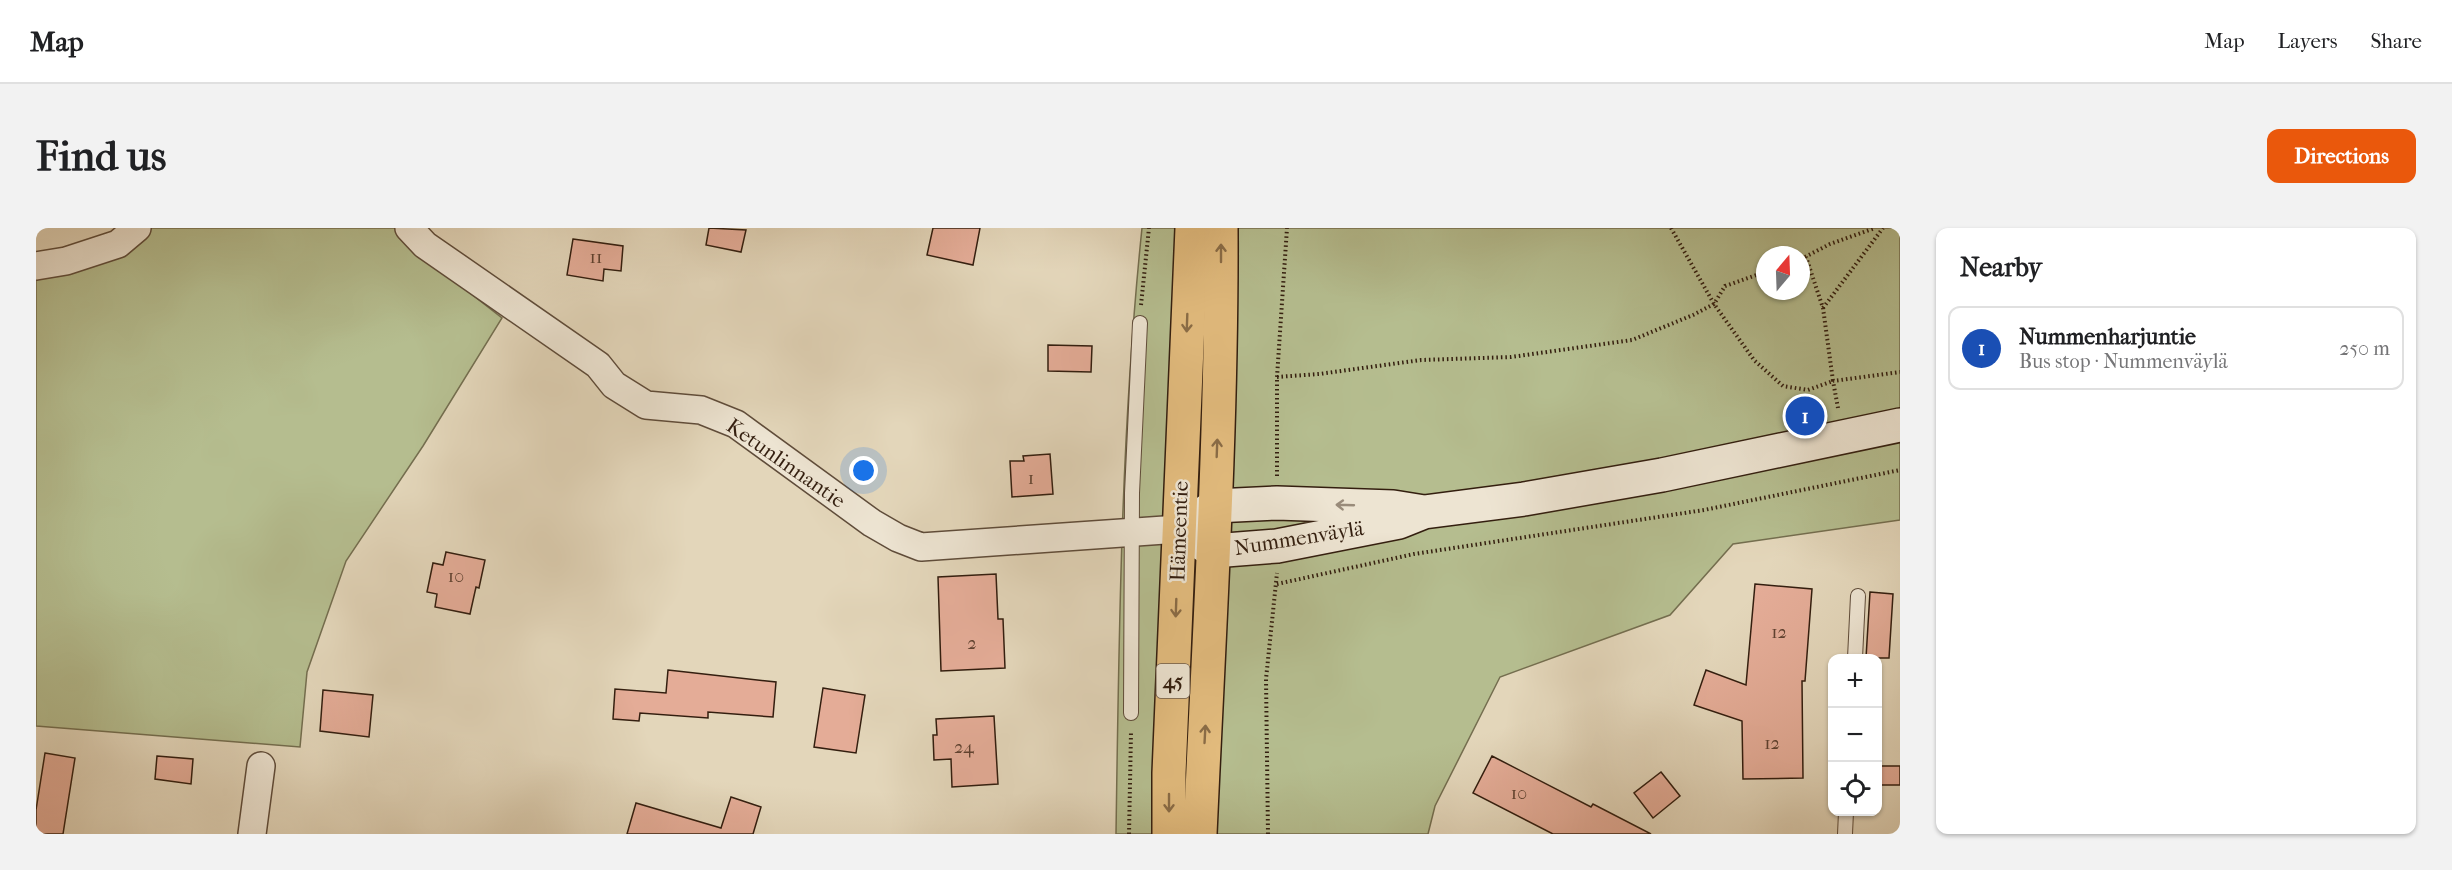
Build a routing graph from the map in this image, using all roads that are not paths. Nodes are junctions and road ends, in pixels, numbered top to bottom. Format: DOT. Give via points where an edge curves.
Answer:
graph roads {
  1 [pos="136,228"];
  2 [pos="409,228"];
  3 [pos="1191,228"];
  4 [pos="1221,228"];
  5 [pos="36,266"];
  6 [pos="1140,323"];
  7 [pos="1900,425"];
  8 [pos="1215,506"];
  9 [pos="1424,512"];
  10 [pos="1179,529"];
  11 [pos="1133,532"];
  12 [pos="1213,551"];
  13 [pos="1858,596"];
  14 [pos="1855,654"];
  15 [pos="1131,713"];
  16 [pos="261,766"];
  17 [pos="1846,816"];
  18 [pos="252,834"];
  19 [pos="1169,834"];
  20 [pos="1200,834"];
  21 [pos="1845,834"];
  1 -- 5 [label="street" via="118,244"];
  2 -- 11 [label="street, Ketunlinnantie" via="425,245 598,365 614,385 646,405 701,410 736,424 898,538 921,547"];
  3 -- 10 [label="main road, Hämeentie / 45, one-way"];
  8 -- 4 [label="main road, Hämeentie / 45, one-way"];
  6 -- 11 [label="lane"];
  7 -- 9 [label="street, Nummenväylä" via="1662,475"];
  9 -- 8 [label="street, Nummenväylä, one-way" via="1393,507 1277,503"];
  8 -- 10 [label="street, Nummenväylä"];
  8 -- 12 [label="main road, Hämeentie / 45"];
  9 -- 12 [label="street, Nummenväylä" via="1399,522 1277,546"];
  10 -- 11 [label="street, Ketunlinnantie"];
  10 -- 12 [label="street, Nummenväylä"];
  10 -- 19 [label="main road, Hämeentie / 45, one-way"];
  11 -- 15 [label="lane"];
  20 -- 12 [label="main road, Hämeentie / 45, one-way"];
  13 -- 14 [label="lane"];
  16 -- 18 [label="street"];
  17 -- 21 [label="lane"];
}
